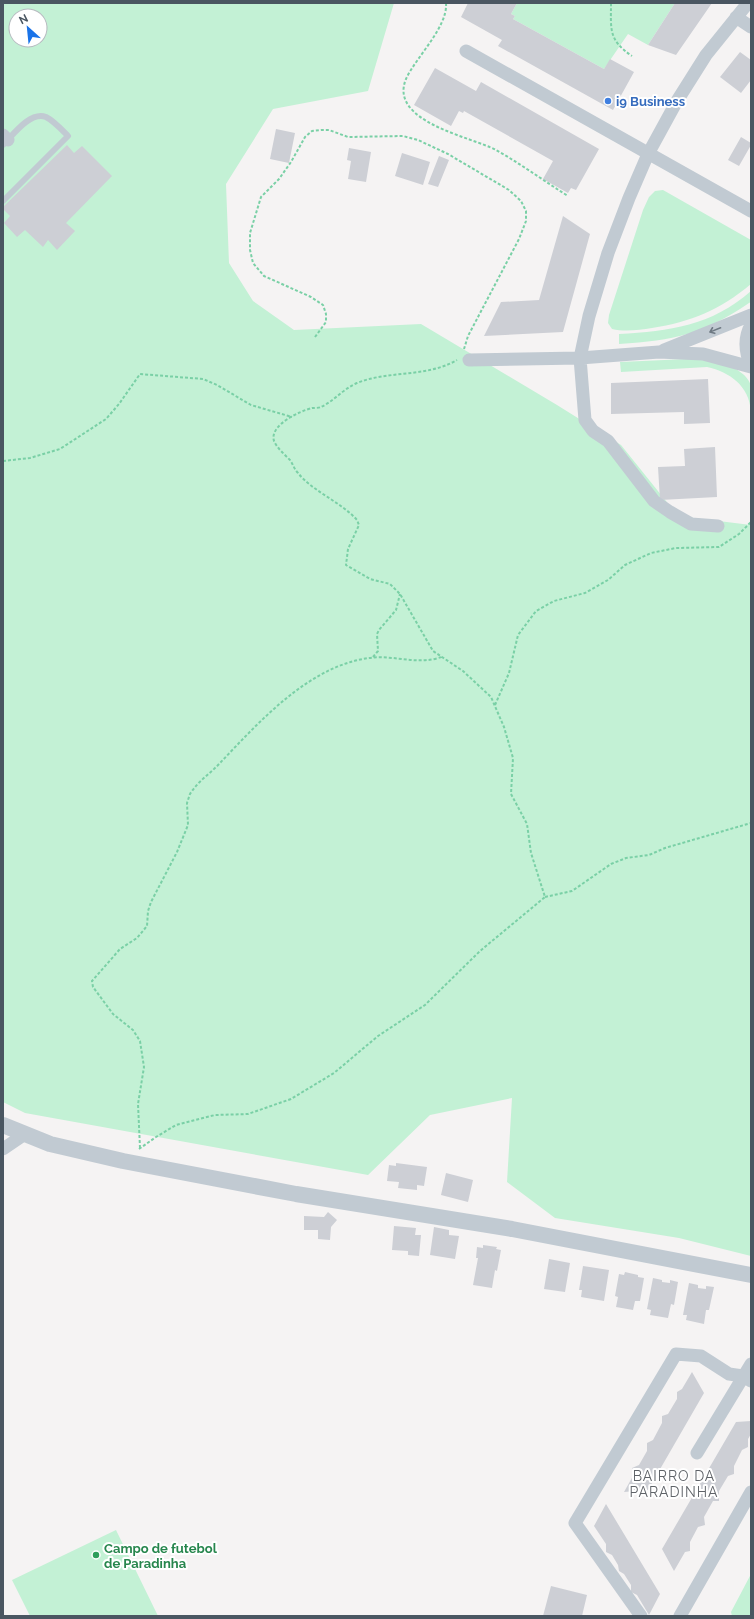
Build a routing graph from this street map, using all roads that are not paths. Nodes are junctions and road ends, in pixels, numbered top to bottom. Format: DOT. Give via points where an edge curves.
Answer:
graph roads {
  1 [pos="748,3"];
  2 [pos="736,16"];
  3 [pos="751,27"];
  4 [pos="466,51"];
  5 [pos="5,140"];
  6 [pos="648,154"];
  7 [pos="3,201"];
  8 [pos="751,211"];
  9 [pos="751,315"];
  10 [pos="751,325"];
  11 [pos="659,352"];
  12 [pos="467,358"];
  13 [pos="580,358"];
  14 [pos="751,367"];
  15 [pos="718,526"];
  16 [pos="3,1125"];
  17 [pos="25,1134"];
  18 [pos="3,1149"];
  19 [pos="751,1275"];
  20 [pos="751,1364"];
  21 [pos="747,1379"];
  22 [pos="696,1453"];
  23 [pos="751,1492"];
  24 [pos="641,1616"];
  25 [pos="680,1616"];
  1 -- 2 [label="street"];
  2 -- 3 [label="street"];
  2 -- 6 [label="street" via="706,55"];
  4 -- 6 [label="street"];
  5 -- 7 [label="lane" via="29,120 40,116 50,119 68,136"];
  6 -- 8 [label="street"];
  6 -- 13 [label="street" via="608,253 589,316"];
  9 -- 11 [label="street, one-way"];
  10 -- 14 [label="street" via="745,343"];
  11 -- 13 [label="street"];
  11 -- 14 [label="street" via="703,354"];
  12 -- 13 [label="street"];
  13 -- 15 [label="street" via="585,420 593,431 608,441 654,501 691,524"];
  16 -- 17 [label="street"];
  17 -- 18 [label="street"];
  17 -- 19 [label="street" via="50,1144 124,1161"];
  20 -- 21 [label="street"];
  21 -- 22 [label="street"];
  21 -- 24 [label="street" via="729,1374 701,1356 676,1354 575,1523"];
  23 -- 25 [label="street"];
}
